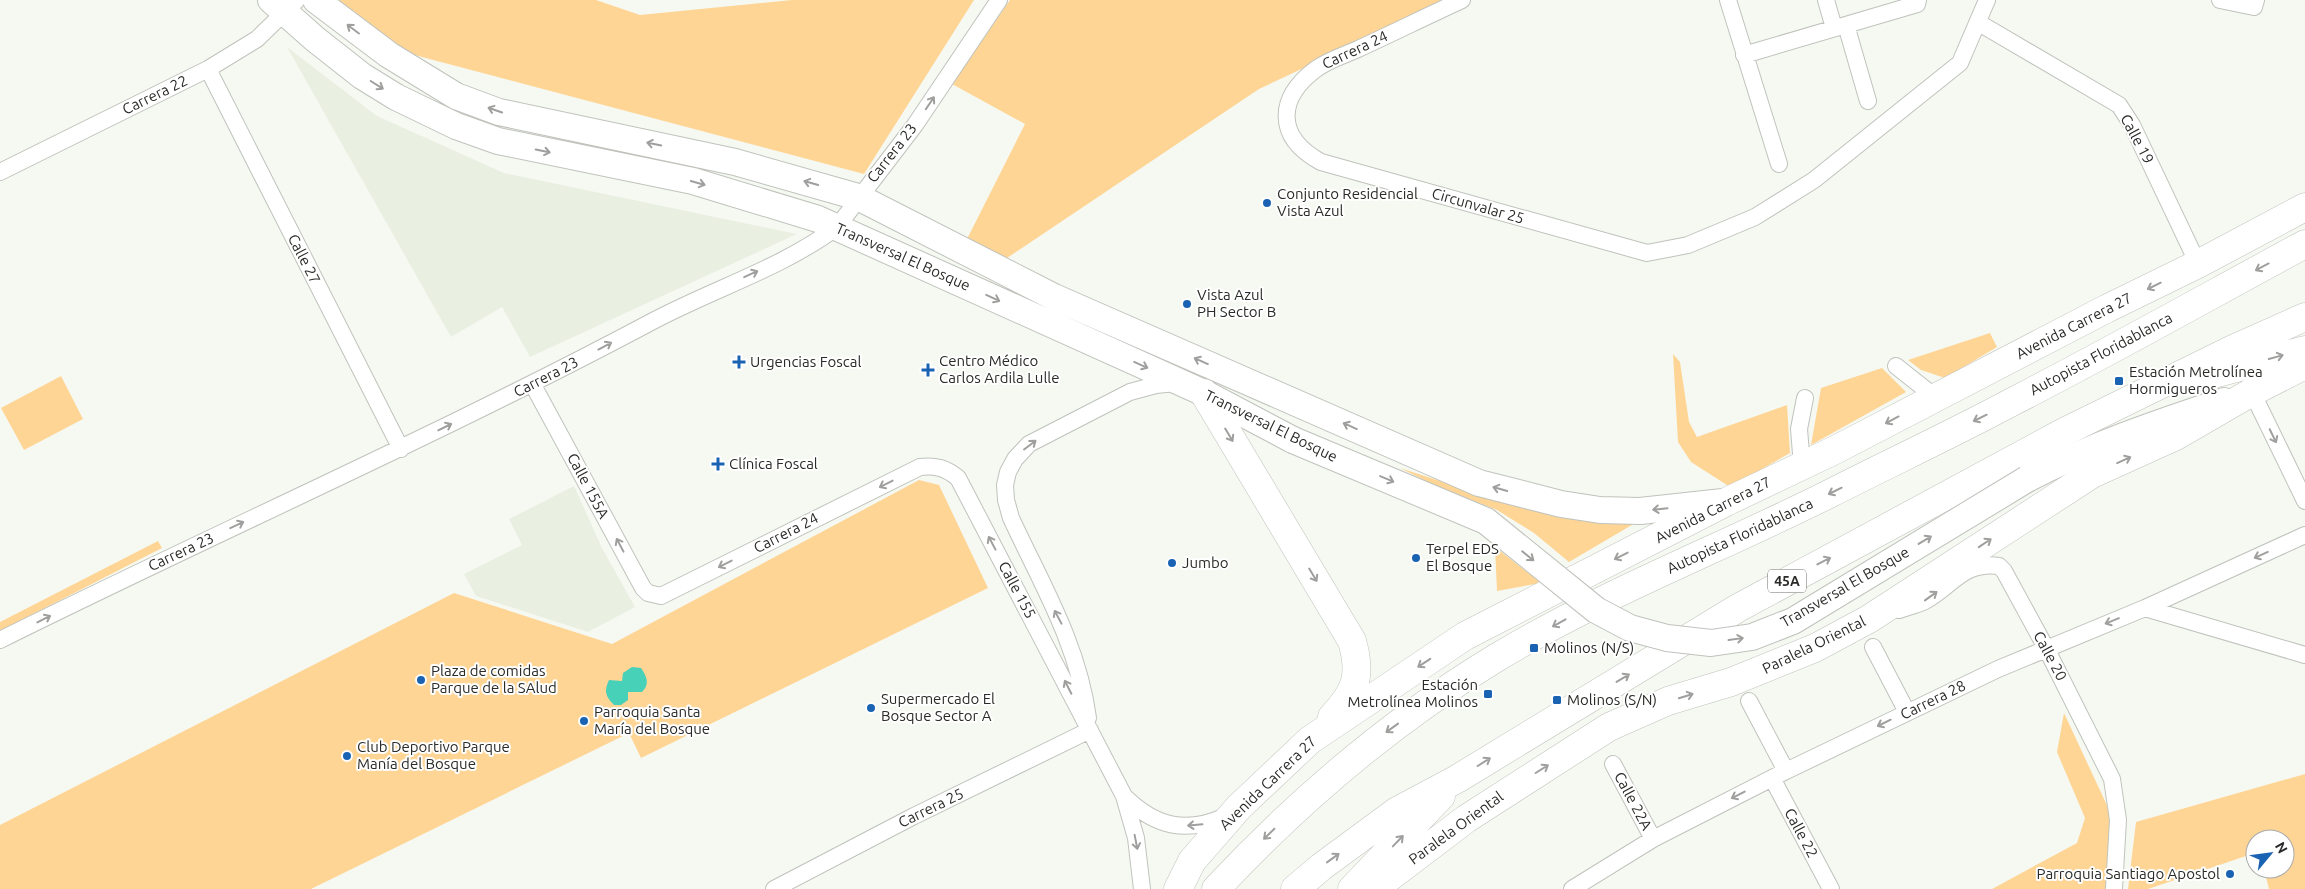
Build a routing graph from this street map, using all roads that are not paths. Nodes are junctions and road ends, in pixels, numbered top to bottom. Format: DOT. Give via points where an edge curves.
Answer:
graph roads {
  1 [pos="316,0"];
  2 [pos="998,0"];
  3 [pos="1462,0"];
  4 [pos="1728,0"];
  5 [pos="1826,0"];
  6 [pos="1918,0"];
  7 [pos="1987,0"];
  8 [pos="2220,0"];
  9 [pos="2256,0"];
  10 [pos="284,4"];
  11 [pos="1979,23"];
  12 [pos="1840,27"];
  13 [pos="1744,55"];
  14 [pos="208,69"];
  15 [pos="1868,101"];
  16 [pos="1290,132"];
  17 [pos="1780,164"];
  18 [pos="0,172"];
  19 [pos="858,197"];
  20 [pos="2305,207"];
  21 [pos="837,227"];
  22 [pos="2305,244"];
  23 [pos="2198,264"];
  24 [pos="2106,309"];
  25 [pos="2305,317"];
  26 [pos="2305,350"];
  27 [pos="2305,365"];
  28 [pos="1896,366"];
  29 [pos="1178,383"];
  30 [pos="533,385"];
  31 [pos="2252,392"];
  32 [pos="1204,393"];
  33 [pos="2145,393"];
  34 [pos="1806,398"];
  35 [pos="1936,398"];
  36 [pos="2013,402"];
  37 [pos="401,449"];
  38 [pos="930,466"];
  39 [pos="1802,466"];
  40 [pos="1726,502"];
  41 [pos="2305,502"];
  42 [pos="2305,535"];
  43 [pos="643,588"];
  44 [pos="2144,608"];
  45 [pos="1869,619"];
  46 [pos="0,640"];
  47 [pos="1873,647"];
  48 [pos="2046,648"];
  49 [pos="2305,655"];
  50 [pos="1749,701"];
  51 [pos="1907,712"];
  52 [pos="1090,730"];
  53 [pos="1310,740"];
  54 [pos="1614,764"];
  55 [pos="1779,774"];
  56 [pos="1458,779"];
  57 [pos="1124,796"];
  58 [pos="1239,807"];
  59 [pos="1653,839"];
  60 [pos="774,889"];
  61 [pos="1142,889"];
  62 [pos="1178,889"];
  63 [pos="1216,889"];
  64 [pos="1295,889"];
  65 [pos="1352,889"];
  66 [pos="1374,889"];
  67 [pos="1572,889"];
  68 [pos="1831,889"];
  69 [pos="2114,889"];
  19 -- 1 [label="main road, Transversal El Bosque, one-way" via="735,162 499,112 456,96 406,66"];
  19 -- 2 [label="street, Carrera 23, one-way" via="915,125"];
  3 -- 16 [label="street, Carrera 24" via="1317,68 1291,94 1286,115"];
  4 -- 13 [label="street"];
  5 -- 12 [label="street"];
  6 -- 12 [label="street" via="1917,4"];
  7 -- 11 [label="street"];
  8 -- 9 [label="street" via="2254,7"];
  10 -- 14 [label="street, Carrera 22" via="258,39"];
  10 -- 21 [label="main road, Transversal El Bosque, one-way" via="362,76 396,98 456,126 498,141 693,181"];
  11 -- 16 [label="street, Circunvalar 25" via="1960,63 1814,180 1755,217 1688,245 1647,254 1321,162 1303,152"];
  11 -- 23 [label="street, Calle 19" via="2119,105 2132,125"];
  12 -- 13 [label="street"];
  12 -- 15 [label="street"];
  13 -- 17 [label="street"];
  14 -- 18 [label="street, Carrera 22"];
  14 -- 37 [label="street, Calle 27"];
  19 -- 21 [label="street, Carrera 23"];
  40 -- 19 [label="main road, Transversal El Bosque, one-way" via="1640,511 1600,510 1561,504 1479,483 1054,297"];
  20 -- 23 [label="highway, Avenida Carrera 27"];
  21 -- 29 [label="main road, Transversal El Bosque, one-way"];
  30 -- 21 [label="street, Carrera 23, one-way" via="686,303 789,256"];
  22 -- 36 [label="highway, Autopista Floridablanca, one-way"];
  23 -- 24 [label="highway, Avenida Carrera 27, one-way"];
  24 -- 35 [label="highway, Avenida Carrera 27"];
  24 -- 36 [label="highway"];
  25 -- 33 [label="highway, 45A" via="2233,348"];
  33 -- 26 [label="highway, one-way"];
  27 -- 31 [label="highway"];
  28 -- 35 [label="street"];
  29 -- 32 [label="main road, Transversal El Bosque"];
  52 -- 29 [label="street, Calle 155, one-way" via="1084,685 1075,656 1011,518 1005,485 1014,459 1029,444 1130,392"];
  37 -- 30 [label="street, Carrera 23, one-way"];
  43 -- 30 [label="street, Calle 155A, one-way"];
  32 -- 31 [label="main road, Transversal El Bosque, one-way, bridge" via="1294,440 1486,521 1596,610 1630,628 1668,638 1711,643 1752,637 1793,621 2027,479 2070,458 2181,415"];
  31 -- 41 [label="street, one-way"];
  45 -- 31 [label="highway, Paralela Oriental, one-way" via="2092,474 2176,436"];
  32 -- 53 [label="highway, one-way" via="1352,641 1358,667 1355,684 1345,703"];
  56 -- 33 [label="highway, 45A, one-way" via="1738,608 2064,432"];
  34 -- 39 [label="street" via="1800,429"];
  35 -- 39 [label="highway, Avenida Carrera 27, one-way"];
  36 -- 63 [label="highway, Autopista Floridablanca, one-way" via="1746,535 1564,620 1497,657 1370,745 1310,795"];
  46 -- 37 [label="street, Carrera 23, one-way"];
  38 -- 43 [label="street, Carrera 24, one-way" via="910,472 662,596 654,596"];
  52 -- 38 [label="street, Calle 155, one-way" via="958,478 942,468"];
  39 -- 40 [label="highway, Avenida Carrera 27"];
  40 -- 53 [label="highway, Avenida Carrera 27, one-way" via="1465,636"];
  42 -- 44 [label="street, Carrera 28, one-way"];
  44 -- 48 [label="street, Carrera 28, one-way"];
  44 -- 49 [label="street"];
  45 -- 48 [label="street, Calle 20, one-way" via="1924,601 1968,569 1986,564 1999,566"];
  66 -- 45 [label="highway, Paralela Oriental, one-way" via="1466,819 1609,727 1668,701 1776,665"];
  47 -- 51 [label="street"];
  48 -- 51 [label="street, Carrera 28"];
  48 -- 69 [label="street, Calle 20" via="2112,779 2118,820"];
  50 -- 55 [label="street, Calle 22"];
  51 -- 55 [label="street, Carrera 28, one-way"];
  52 -- 57 [label="street, Calle 155"];
  52 -- 60 [label="street, Carrera 25"];
  53 -- 58 [label="highway, Avenida Carrera 27"];
  54 -- 59 [label="street, Calle 22A"];
  55 -- 59 [label="street, Carrera 28, one-way"];
  55 -- 68 [label="street, Calle 22"];
  64 -- 56 [label="highway, 45A, one-way" via="1397,811"];
  65 -- 56 [label="highway, one-way"];
  58 -- 57 [label="street, Calle 155, one-way" via="1204,824 1182,826 1160,822 1140,812"];
  57 -- 61 [label="street, Calle 155, one-way" via="1136,838"];
  58 -- 62 [label="highway, Avenida Carrera 27" via="1192,861"];
  59 -- 67 [label="street, Carrera 28"];
}
